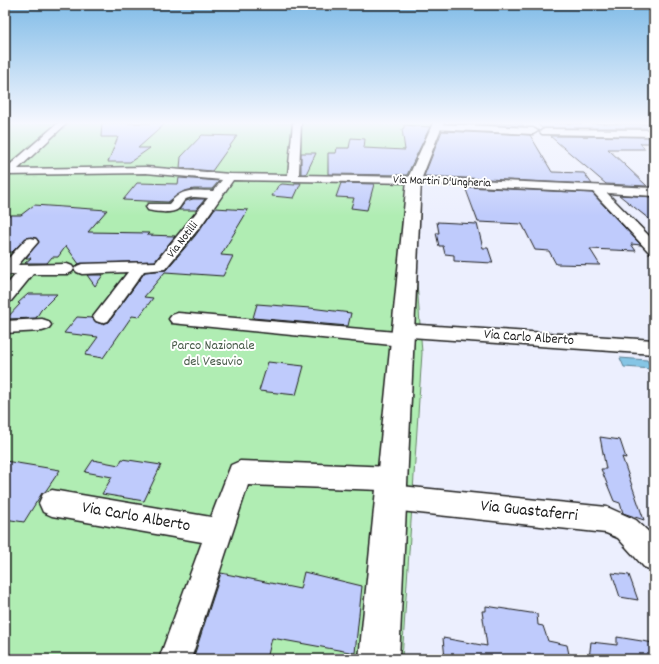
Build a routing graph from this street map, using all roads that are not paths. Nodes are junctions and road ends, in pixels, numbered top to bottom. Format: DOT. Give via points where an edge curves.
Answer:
graph roads {
  1 [pos="27,154"];
  2 [pos="295,154"];
  3 [pos="425,154"];
  4 [pos="6,172"];
  5 [pos="230,177"];
  6 [pos="293,178"];
  7 [pos="414,180"];
  8 [pos="596,189"];
  9 [pos="654,192"];
  10 [pos="217,195"];
  11 [pos="152,207"];
  12 [pos="31,242"];
  13 [pos="654,249"];
  14 [pos="139,268"];
  15 [pos="82,269"];
  16 [pos="6,270"];
  17 [pos="28,270"];
  18 [pos="67,270"];
  19 [pos="5,297"];
  20 [pos="102,317"];
  21 [pos="178,319"];
  22 [pos="42,325"];
  23 [pos="5,327"];
  24 [pos="403,335"];
  25 [pos="654,347"];
  26 [pos="391,488"];
  27 [pos="52,503"];
  28 [pos="220,532"];
  29 [pos="654,557"];
  30 [pos="175,659"];
  31 [pos="379,659"];
  1 -- 4 [label="street"];
  2 -- 6 [label="street"];
  3 -- 7 [label="street"];
  4 -- 5 [label="street, Via Martiri D'Ungheria" via="146,170"];
  5 -- 6 [label="street, Via Martiri D'Ungheria"];
  5 -- 10 [label="street, Via Notilli"];
  6 -- 7 [label="street, Via Martiri D'Ungheria"];
  7 -- 8 [label="street, Via Martiri D'Ungheria"];
  7 -- 24 [label="street"];
  8 -- 9 [label="street, Via Martiri D'Ungheria"];
  8 -- 13 [label="street"];
  10 -- 11 [label="street" via="187,192 173,207"];
  10 -- 14 [label="street, Via Notilli" via="160,266"];
  12 -- 16 [label="street"];
  14 -- 15 [label="street, Via Notilli"];
  14 -- 20 [label="street"];
  16 -- 17 [label="street"];
  17 -- 18 [label="street"];
  17 -- 19 [label="street"];
  21 -- 24 [label="street, Via Carlo Alberto"];
  22 -- 23 [label="street"];
  24 -- 25 [label="street, Via Carlo Alberto"];
  24 -- 26 [label="street"];
  26 -- 28 [label="street" via="240,473"];
  26 -- 29 [label="street, Via Guastaferri" via="607,520 627,530"];
  26 -- 31 [label="street"];
  27 -- 28 [label="street, Via Carlo Alberto"];
  28 -- 30 [label="street"];
}
